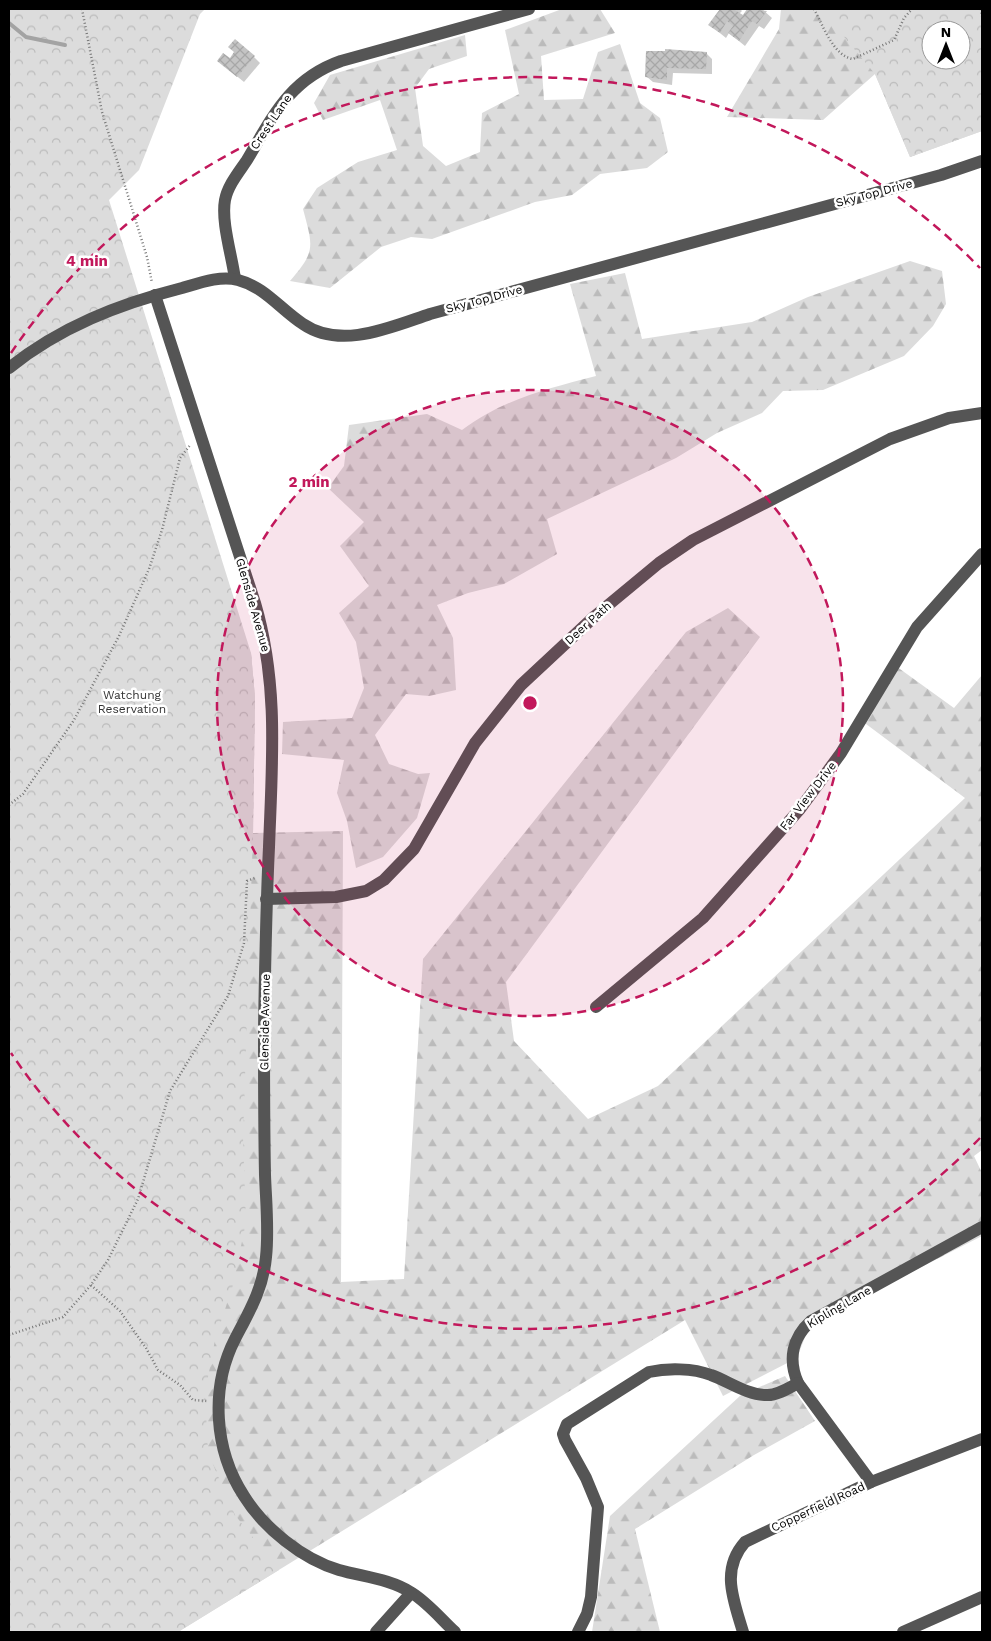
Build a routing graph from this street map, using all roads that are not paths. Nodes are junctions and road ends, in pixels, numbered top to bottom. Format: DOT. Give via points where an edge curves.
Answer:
graph roads {
  1 [pos="530,9"];
  2 [pos="982,161"];
  3 [pos="235,279"];
  4 [pos="155,295"];
  5 [pos="9,368"];
  6 [pos="982,413"];
  7 [pos="982,554"];
  8 [pos="266,900"];
  9 [pos="596,1007"];
  10 [pos="982,1227"];
  11 [pos="798,1383"];
  12 [pos="982,1439"];
  13 [pos="871,1482"];
  14 [pos="411,1593"];
  15 [pos="982,1598"];
  16 [pos="376,1632"];
  17 [pos="455,1632"];
  18 [pos="578,1632"];
  19 [pos="743,1632"];
  20 [pos="903,1632"];
  1 -- 3 [label="street, Crest Lane" via="341,61 318,70 299,84 280,104 228,190 225,213"];
  2 -- 3 [label="street, Sky Top Drive" via="358,336 334,335 303,324 266,293"];
  3 -- 4 [label="street, Sky Top Drive" via="200,283"];
  4 -- 5 [label="street, Sky Top Drive" via="121,305 62,332"];
  4 -- 8 [label="street, Glenside Avenue" via="255,603 268,655 273,721"];
  6 -- 8 [label="street, Deer Path" via="949,418 890,439 693,540 659,562 521,685 475,743 414,849 384,880 366,891 336,897"];
  7 -- 9 [label="street, Far View Drive" via="917,627 855,730 800,809 703,918"];
  8 -- 14 [label="street, Glenside Avenue" via="266,1259 255,1301 229,1353 220,1385 221,1435 229,1467 244,1497 262,1519 288,1542 337,1569 393,1584"];
  10 -- 11 [label="street, Kipling Lane" via="810,1321 798,1336 792,1354"];
  11 -- 13 [label="street, Kipling Lane"];
  11 -- 18 [label="street" via="766,1395 709,1374 658,1370 649,1372 567,1424 563,1434 565,1440 598,1507 591,1596"];
  12 -- 13 [label="street, Copperfield Road"];
  13 -- 19 [label="street, Copperfield Road" via="754,1537 738,1550 729,1579"];
  14 -- 16 [label="street"];
  14 -- 17 [label="street, Glenside Avenue"];
  15 -- 20 [label="street"];
}
